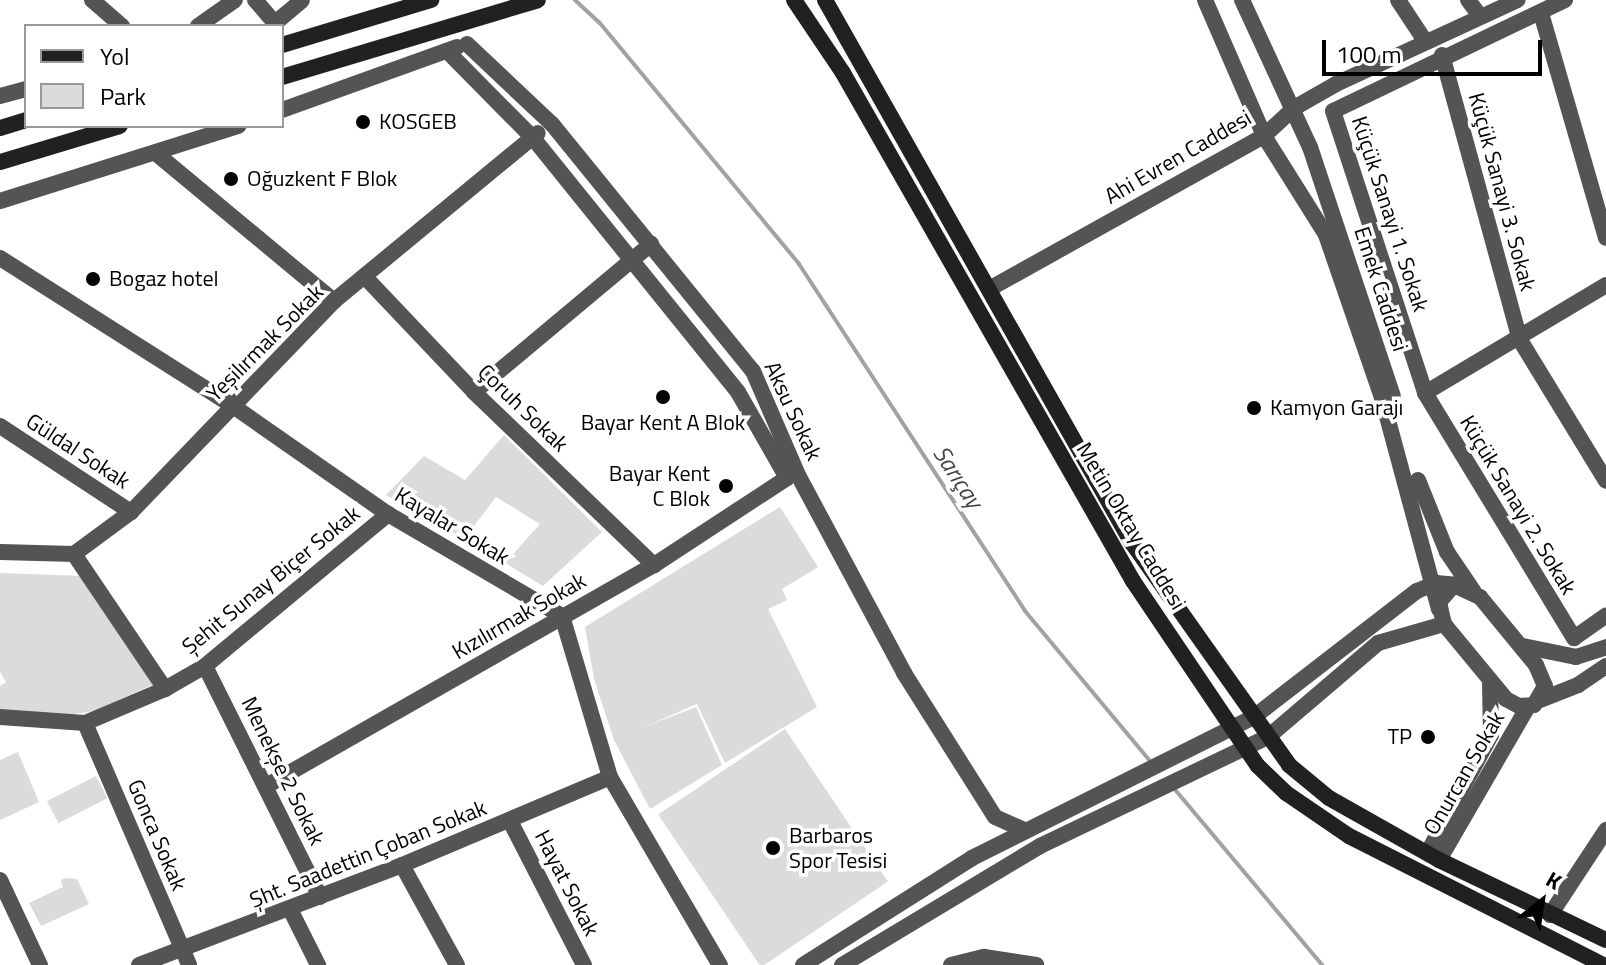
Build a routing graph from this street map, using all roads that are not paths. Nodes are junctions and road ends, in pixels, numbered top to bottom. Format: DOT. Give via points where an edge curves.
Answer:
graph roads {
  1 [pos="92,0"];
  2 [pos="235,0"];
  3 [pos="255,0"];
  4 [pos="302,0"];
  5 [pos="429,0"];
  6 [pos="538,0"];
  7 [pos="794,0"];
  8 [pos="825,0"];
  9 [pos="1205,0"];
  10 [pos="1242,0"];
  11 [pos="1398,0"];
  12 [pos="1468,0"];
  13 [pos="1518,0"];
  14 [pos="1565,0"];
  15 [pos="1541,13"];
  16 [pos="1480,16"];
  17 [pos="461,23"];
  18 [pos="120,24"];
  19 [pos="201,24"];
  20 [pos="1425,41"];
  21 [pos="284,44"];
  22 [pos="467,44"];
  23 [pos="447,51"];
  24 [pos="1442,55"];
  25 [pos="284,76"];
  26 [pos="24,90"];
  27 [pos="0,96"];
  28 [pos="1294,108"];
  29 [pos="284,109"];
  30 [pos="24,121"];
  31 [pos="552,124"];
  32 [pos="0,128"];
  33 [pos="113,128"];
  34 [pos="232,128"];
  35 [pos="1264,136"];
  36 [pos="532,137"];
  37 [pos="158,155"];
  38 [pos="0,162"];
  39 [pos="0,201"];
  40 [pos="1606,238"];
  41 [pos="651,244"];
  42 [pos="0,258"];
  43 [pos="631,260"];
  44 [pos="365,277"];
  45 [pos="1606,285"];
  46 [pos="989,289"];
  47 [pos="334,301"];
  48 [pos="1520,340"];
  49 [pos="474,392"];
  50 [pos="1425,393"];
  51 [pos="233,406"];
  52 [pos="0,426"];
  53 [pos="787,478"];
  54 [pos="1606,481"];
  55 [pos="131,512"];
  56 [pos="388,514"];
  57 [pos="0,552"];
  58 [pos="74,554"];
  59 [pos="654,565"];
  60 [pos="1430,586"];
  61 [pos="1468,588"];
  62 [pos="562,616"];
  63 [pos="1442,616"];
  64 [pos="1606,616"];
  65 [pos="1520,645"];
  66 [pos="1606,647"];
  67 [pos="205,666"];
  68 [pos="1606,666"];
  69 [pos="1490,681"];
  70 [pos="165,689"];
  71 [pos="1533,704"];
  72 [pos="1255,716"];
  73 [pos="0,717"];
  74 [pos="85,723"];
  75 [pos="1230,730"];
  76 [pos="1268,737"];
  77 [pos="1245,750"];
  78 [pos="610,777"];
  79 [pos="268,785"];
  80 [pos="510,821"];
  81 [pos="1606,830"];
  82 [pos="1026,831"];
  83 [pos="1434,856"];
  84 [pos="402,865"];
  85 [pos="0,880"];
  86 [pos="320,897"];
  87 [pos="290,909"];
  88 [pos="1550,915"];
  89 [pos="1606,940"];
  90 [pos="186,958"];
  91 [pos="40,965"];
  92 [pos="139,965"];
  93 [pos="318,965"];
  94 [pos="457,965"];
  95 [pos="584,965"];
  96 [pos="720,965"];
  97 [pos="803,965"];
  98 [pos="842,965"];
  99 [pos="951,965"];
  100 [pos="1036,965"];
  101 [pos="1603,965"];
  1 -- 18 [label="street"];
  2 -- 19 [label="street"];
  3 -- 4 [label="street" via="275,23"];
  5 -- 21 [label="main road"];
  6 -- 17 [label="main road"];
  7 -- 75 [label="main road, Metin Oktay Caddesi" via="843,73 1133,581"];
  8 -- 46 [label="main road, Metin Oktay Caddesi"];
  9 -- 35 [label="street"];
  10 -- 28 [label="street, Emek Caddesi"];
  11 -- 20 [label="street"];
  12 -- 16 [label="street"];
  13 -- 16 [label="street, Ahi Evren Caddesi"];
  14 -- 15 [label="street, Küçük Sanayi 1. Sokak"];
  15 -- 24 [label="street, Küçük Sanayi 1. Sokak"];
  15 -- 40 [label="street"];
  16 -- 20 [label="street, Ahi Evren Caddesi"];
  17 -- 22 [label="street"];
  17 -- 25 [label="main road"];
  20 -- 28 [label="street, Ahi Evren Caddesi"];
  22 -- 23 [label="street"];
  22 -- 31 [label="street, Aksu Sokak"];
  23 -- 29 [label="street"];
  23 -- 36 [label="street, Aksu Sokak"];
  24 -- 48 [label="street, Küçük Sanayi 3. Sokak"];
  24 -- 50 [label="street, Küçük Sanayi 1. Sokak" via="1333,111"];
  26 -- 27 [label="street"];
  28 -- 35 [label="street, Ahi Evren Caddesi"];
  28 -- 61 [label="street, Emek Caddesi" via="1349,257 1426,506"];
  30 -- 32 [label="main road"];
  31 -- 36 [label="street, Yeşilırmak Sokak"];
  31 -- 41 [label="street, Aksu Sokak"];
  33 -- 38 [label="main road"];
  34 -- 37 [label="street"];
  35 -- 46 [label="street, Ahi Evren Caddesi"];
  35 -- 60 [label="street" via="1326,235 1410,491"];
  36 -- 43 [label="street, Aksu Sokak"];
  36 -- 44 [label="street, Yeşilırmak Sokak"];
  37 -- 39 [label="street"];
  37 -- 47 [label="street"];
  41 -- 43 [label="street"];
  41 -- 82 [label="street, Aksu Sokak" via="753,371 798,475 904,673 995,817"];
  42 -- 51 [label="street, Kayalar Sokak"];
  43 -- 49 [label="street"];
  43 -- 53 [label="street, Aksu Sokak" via="738,392"];
  44 -- 47 [label="street, Yeşilırmak Sokak"];
  44 -- 49 [label="street, Çoruh Sokak"];
  45 -- 48 [label="street"];
  46 -- 72 [label="main road, Metin Oktay Caddesi" via="1132,543"];
  47 -- 51 [label="street, Yeşilırmak Sokak"];
  48 -- 50 [label="street"];
  48 -- 54 [label="street, Küçük Sanayi 3. Sokak"];
  49 -- 59 [label="street, Çoruh Sokak"];
  50 -- 64 [label="street, Küçük Sanayi 2. Sokak" via="1574,638"];
  51 -- 55 [label="street, Yeşilırmak Sokak"];
  51 -- 56 [label="street, Kayalar Sokak"];
  52 -- 55 [label="street, Güldal Sokak"];
  53 -- 59 [label="street, Kızılırmak Sokak"];
  55 -- 58 [label="street, Yeşilırmak Sokak"];
  56 -- 62 [label="street, Kayalar Sokak"];
  56 -- 67 [label="street, Şehit Sunay Biçer Sokak"];
  57 -- 58 [label="street"];
  58 -- 70 [label="street"];
  59 -- 62 [label="street, Kızılırmak Sokak"];
  60 -- 61 [label="street"];
  60 -- 63 [label="street"];
  60 -- 72 [label="street"];
  61 -- 63 [label="street" via="1441,594"];
  61 -- 65 [label="street, Emek Caddesi"];
  62 -- 78 [label="street"];
  62 -- 79 [label="street, Kızılırmak Sokak"];
  63 -- 69 [label="street"];
  63 -- 76 [label="street" via="1378,643"];
  65 -- 66 [label="street" via="1576,657"];
  65 -- 71 [label="street, Emek Caddesi" via="1544,679"];
  67 -- 70 [label="street, Şehit Sunay Biçer Sokak"];
  67 -- 79 [label="street, Menekşe 2 Sokak"];
  68 -- 71 [label="street"];
  69 -- 71 [label="street" via="1506,699"];
  69 -- 83 [label="street, Onurcan Sokak" via="1491,735"];
  70 -- 74 [label="street, Şehit Sunay Biçer Sokak"];
  71 -- 83 [label="street, Onurcan Sokak"];
  72 -- 75 [label="street"];
  72 -- 76 [label="main road, Metin Oktay Caddesi"];
  73 -- 74 [label="street, Şehit Sunay Biçer Sokak"];
  74 -- 90 [label="street, Gonca Sokak"];
  75 -- 77 [label="main road, Metin Oktay Caddesi"];
  75 -- 82 [label="street"];
  76 -- 77 [label="street"];
  76 -- 83 [label="main road, Metin Oktay Caddesi" via="1289,765 1329,798"];
  77 -- 98 [label="street" via="1040,846"];
  77 -- 101 [label="main road, Metin Oktay Caddesi" via="1286,793 1349,836"];
  78 -- 80 [label="street, Şht. Saadettin Çoban Sokak"];
  78 -- 96 [label="street"];
  79 -- 86 [label="street, Menekşe 2 Sokak"];
  80 -- 84 [label="street, Şht. Saadettin Çoban Sokak"];
  80 -- 95 [label="street, Hayat Sokak"];
  81 -- 88 [label="street"];
  82 -- 97 [label="street"];
  83 -- 88 [label="main road, Metin Oktay Caddesi"];
  84 -- 86 [label="street, Şht. Saadettin Çoban Sokak"];
  84 -- 94 [label="street"];
  85 -- 91 [label="street"];
  86 -- 87 [label="street, Şht. Saadettin Çoban Sokak"];
  87 -- 90 [label="street, Şht. Saadettin Çoban Sokak"];
  87 -- 93 [label="street"];
  88 -- 89 [label="main road, Metin Oktay Caddesi"];
  90 -- 92 [label="street, Şht. Saadettin Çoban Sokak"];
  99 -- 100 [label="street" via="984,957"];
}
